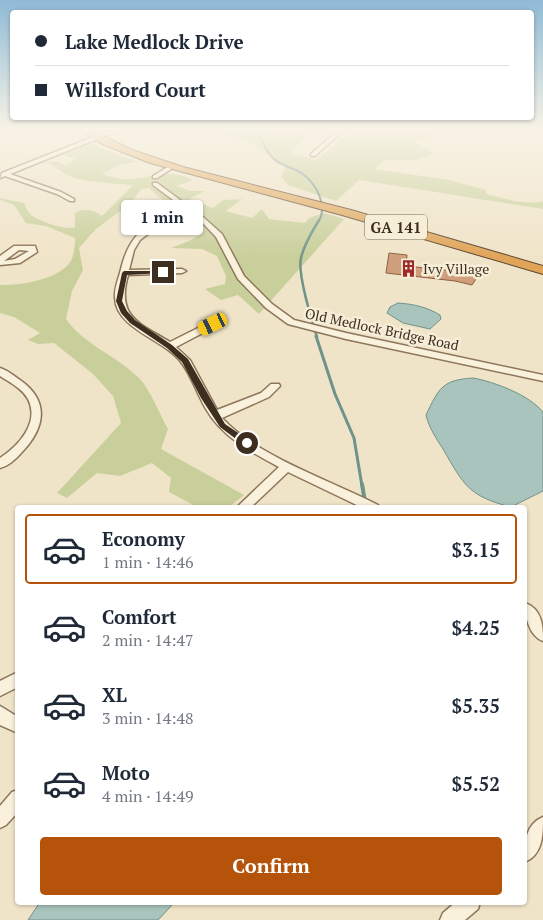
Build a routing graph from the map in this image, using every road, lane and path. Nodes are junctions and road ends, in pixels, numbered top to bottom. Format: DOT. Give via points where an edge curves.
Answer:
graph roads {
  1 [pos="164,173"];
  2 [pos="199,173"];
  3 [pos="222,173"];
  4 [pos="2,175"];
  5 [pos="72,200"];
  6 [pos="161,221"];
  7 [pos="543,262"];
  8 [pos="543,270"];
  9 [pos="182,271"];
  10 [pos="124,273"];
  11 [pos="213,324"];
  12 [pos="170,346"];
  13 [pos="0,371"];
  14 [pos="543,378"];
  15 [pos="275,386"];
  16 [pos="216,415"];
  17 [pos="0,464"];
  18 [pos="287,466"];
  19 [pos="245,505"];
  20 [pos="368,505"];
  21 [pos="533,612"];
  22 [pos="543,635"];
  23 [pos="15,681"];
  24 [pos="0,689"];
  25 [pos="0,714"];
  26 [pos="15,724"];
  27 [pos="15,802"];
  28 [pos="0,819"];
  29 [pos="543,826"];
  30 [pos="527,849"];
  31 [pos="468,905"];
  32 [pos="450,920"];
  1 -- 14 [label="street, Old Medlock Bridge Road" via="155,180 219,236 241,277 269,306 291,322"];
  2 -- 8 [label="highway, GA 141"];
  3 -- 7 [label="highway, GA 141"];
  4 -- 5 [label="street"];
  6 -- 10 [label="street" via="148,227 134,240"];
  9 -- 10 [label="street"];
  10 -- 12 [label="street" via="119,301 124,311 133,322"];
  11 -- 12 [label="street"];
  12 -- 16 [label="street" via="185,360"];
  13 -- 17 [label="street" via="24,388 33,399 36,416 24,445"];
  15 -- 16 [label="street" via="265,395"];
  16 -- 18 [label="street" via="235,436"];
  18 -- 19 [label="street"];
  18 -- 20 [label="street"];
  21 -- 22 [label="street"];
  23 -- 24 [label="street"];
  25 -- 26 [label="street"];
  27 -- 28 [label="street"];
  29 -- 30 [label="street"];
  31 -- 32 [label="street"];
}
